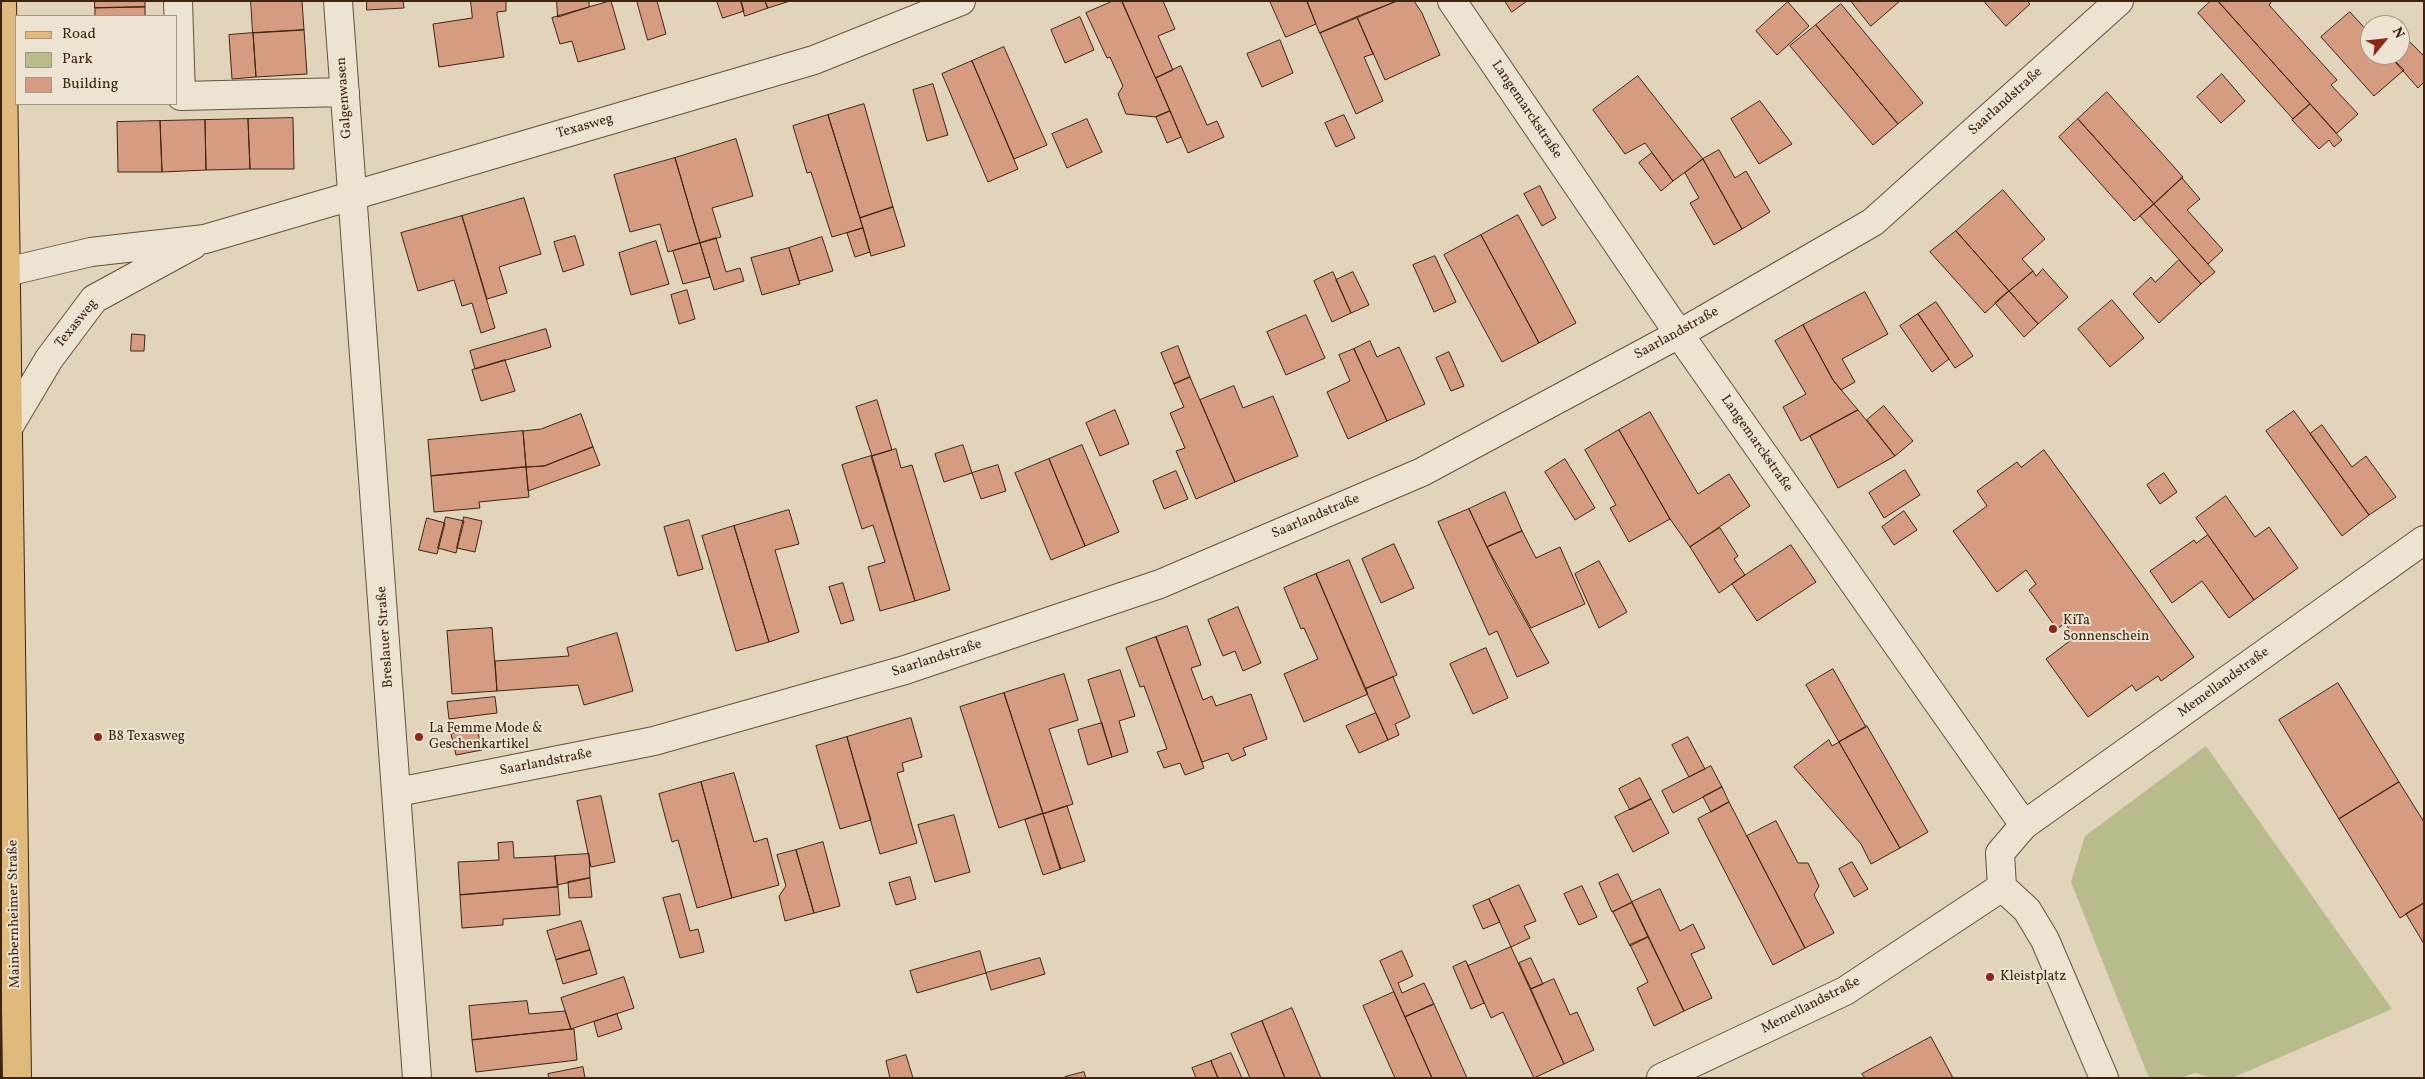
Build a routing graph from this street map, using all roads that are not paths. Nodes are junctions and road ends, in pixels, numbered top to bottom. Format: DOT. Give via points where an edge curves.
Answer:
graph roads {
  1 [pos="2,1"];
  2 [pos="178,1"];
  3 [pos="338,1"];
  4 [pos="961,1"];
  5 [pos="1452,1"];
  6 [pos="2119,1"];
  7 [pos="345,92"];
  8 [pos="352,196"];
  9 [pos="205,239"];
  10 [pos="6,272"];
  11 [pos="1679,334"];
  12 [pos="8,428"];
  13 [pos="2424,540"];
  14 [pos="398,792"];
  15 [pos="2024,825"];
  16 [pos="2002,887"];
  17 [pos="18,1078"];
  18 [pos="417,1078"];
  19 [pos="1661,1078"];
  20 [pos="2104,1078"];
  1 -- 10 [label="main road, Mainbernheimer Straße"];
  2 -- 7 [label="street" via="180,96"];
  3 -- 7 [label="street, Galgenwasen"];
  4 -- 8 [label="street, Texasweg" via="814,60"];
  5 -- 11 [label="street, Langemarckstraße"];
  6 -- 11 [label="street, Saarlandstraße" via="1873,222"];
  7 -- 8 [label="street, Galgenwasen"];
  8 -- 9 [label="street, Texasweg"];
  8 -- 14 [label="street, Breslauer Straße"];
  9 -- 10 [label="street, Texasweg" via="91,252"];
  9 -- 12 [label="street, Texasweg" via="94,299 49,359"];
  10 -- 12 [label="main road, Mainbernheimer Straße"];
  11 -- 14 [label="street, Saarlandstraße" via="1422,472 1160,584 905,670 654,742"];
  11 -- 15 [label="street, Langemarckstraße"];
  12 -- 17 [label="main road, Mainbernheimer Straße"];
  13 -- 15 [label="street, Memellandstraße"];
  14 -- 18 [label="street, Breslauer Straße"];
  15 -- 16 [label="street" via="2000,853"];
  16 -- 19 [label="street, Memellandstraße" via="1845,991"];
  16 -- 20 [label="street" via="2027,910 2045,940"];
}
